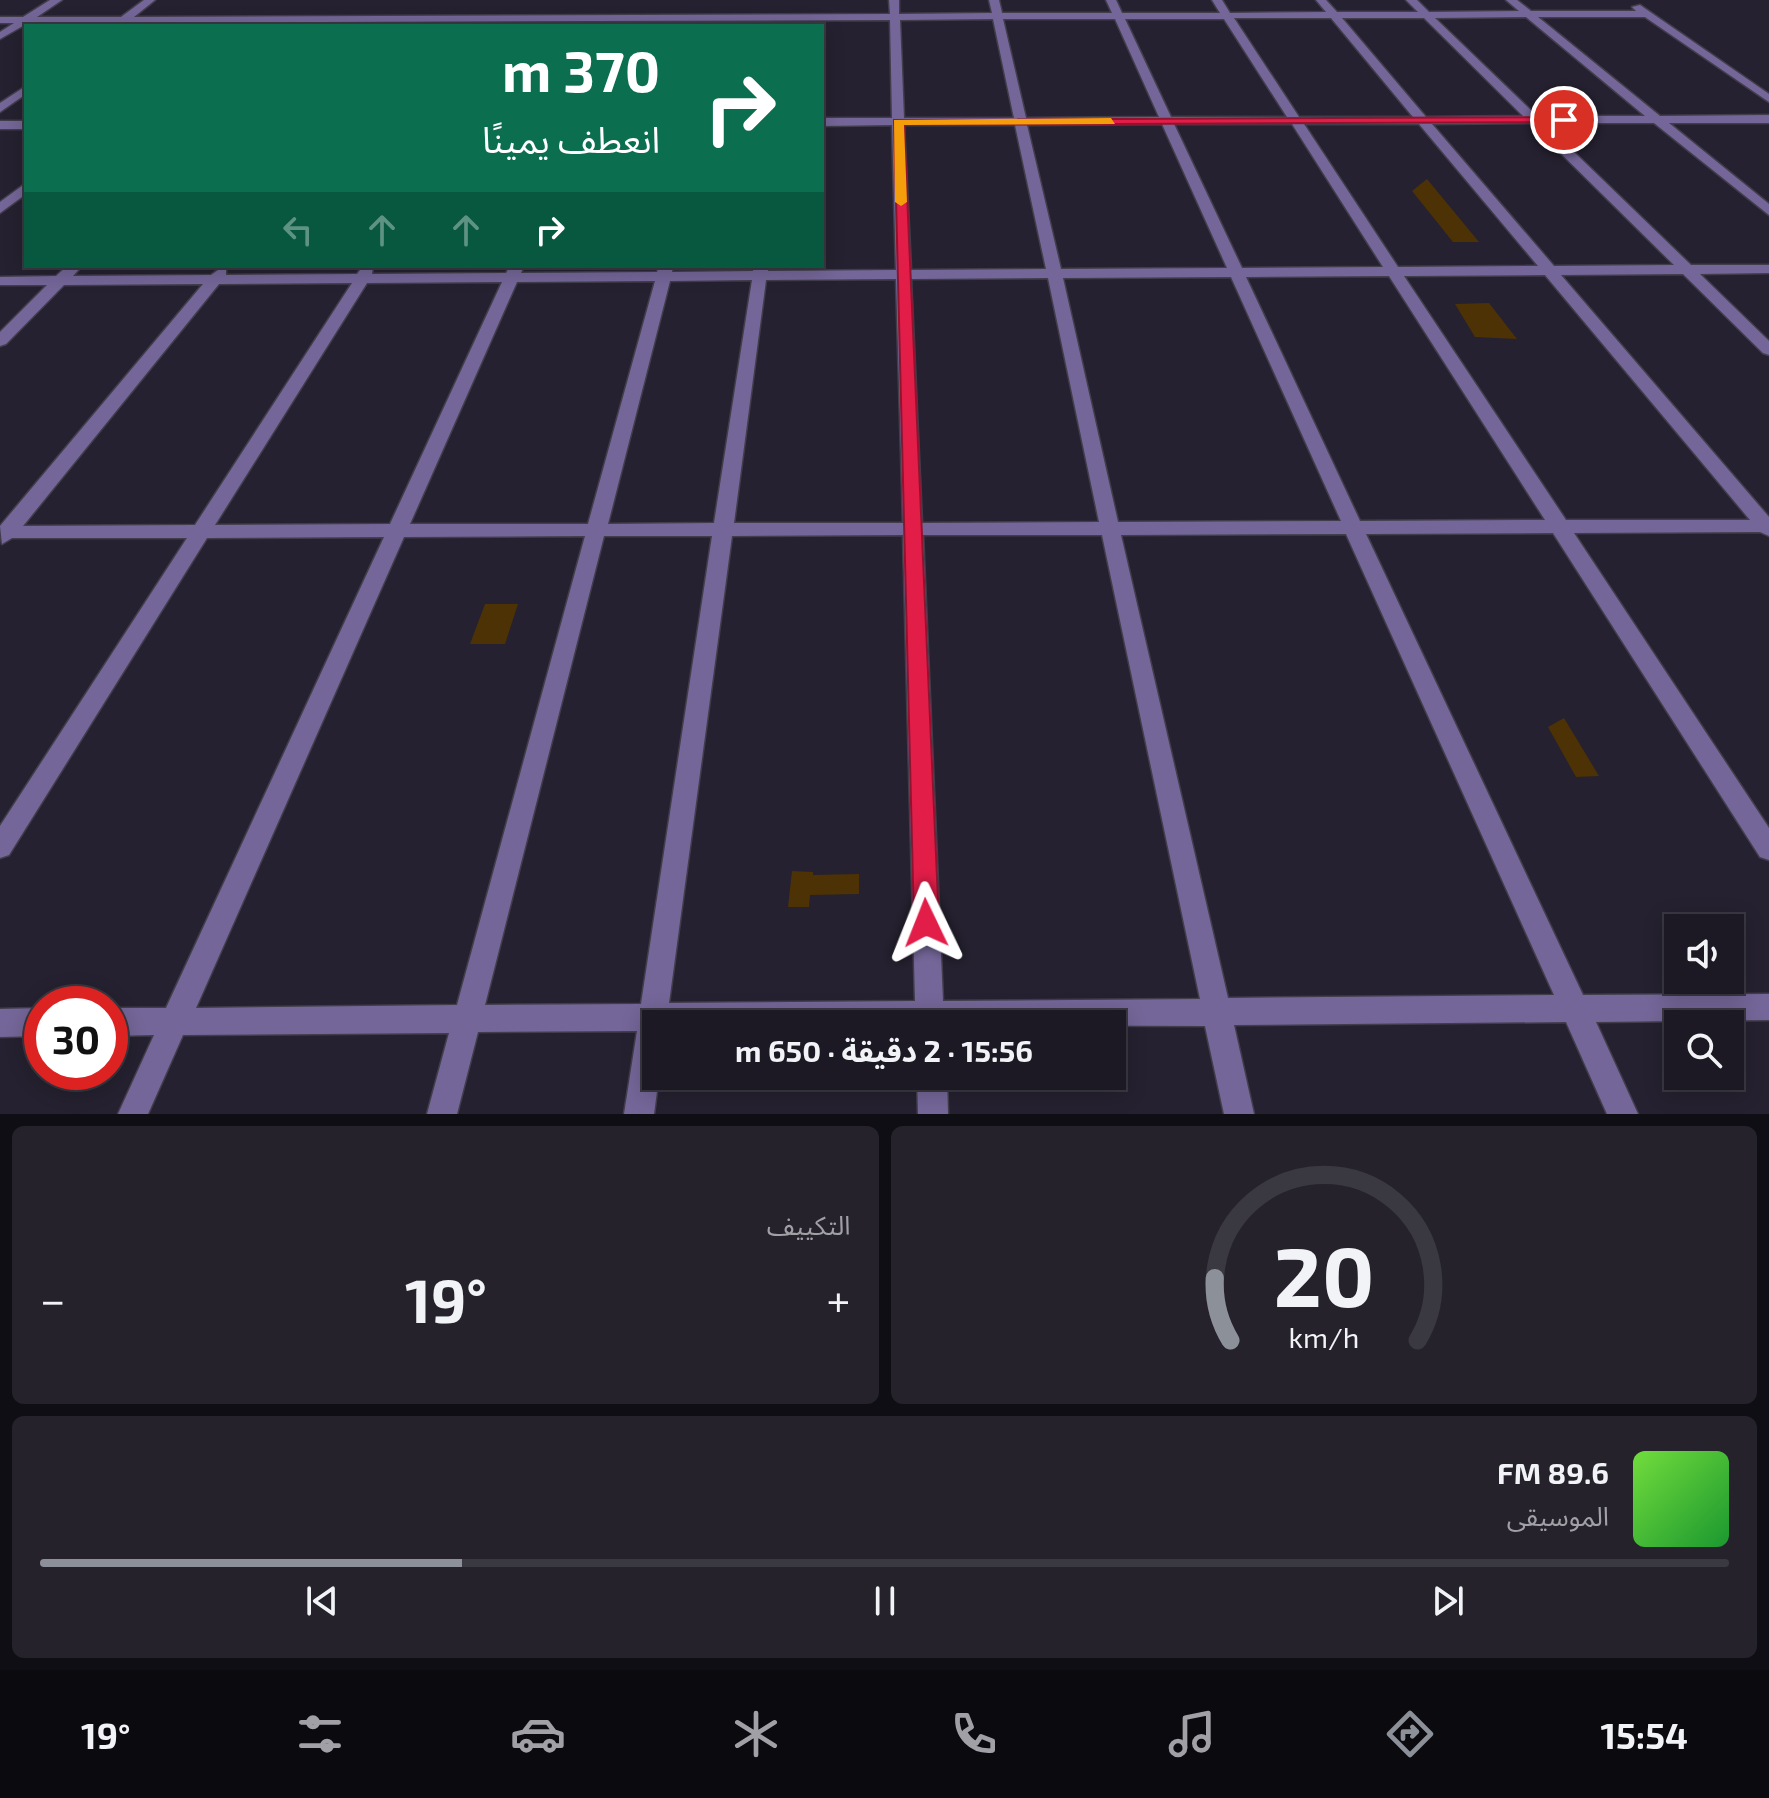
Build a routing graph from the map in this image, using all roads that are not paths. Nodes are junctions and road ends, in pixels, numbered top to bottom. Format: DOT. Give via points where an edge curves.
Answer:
graph roads {
  1 [pos="57,0"];
  2 [pos="150,0"];
  3 [pos="1321,0"];
  4 [pos="1411,0"];
  5 [pos="1511,0"];
  6 [pos="1627,0"];
  7 [pos="894,8"];
  8 [pos="996,8"];
  9 [pos="1114,8"];
  10 [pos="1222,8"];
  11 [pos="239,9"];
  12 [pos="334,9"];
  13 [pos="1425,14"];
  14 [pos="1528,14"];
  15 [pos="1646,14"];
  16 [pos="1334,15"];
  17 [pos="528,17"];
  18 [pos="629,17"];
  19 [pos="731,17"];
  20 [pos="797,17"];
  21 [pos="430,18"];
  22 [pos="26,19"];
  23 [pos="0,20"];
  24 [pos="119,22"];
  25 [pos="223,22"];
  26 [pos="321,22"];
  27 [pos="0,36"];
  28 [pos="24,90"];
  29 [pos="1769,99"];
  30 [pos="0,108"];
  31 [pos="1657,119"];
  32 [pos="1769,119"];
  33 [pos="1423,120"];
  34 [pos="1533,120"];
  35 [pos="1166,121"];
  36 [pos="1295,121"];
  37 [pos="824,122"];
  38 [pos="898,122"];
  39 [pos="1021,122"];
  40 [pos="0,125"];
  41 [pos="24,125"];
  42 [pos="24,189"];
  43 [pos="0,209"];
  44 [pos="1769,211"];
  45 [pos="73,268"];
  46 [pos="1686,269"];
  47 [pos="1769,269"];
  48 [pos="1549,270"];
  49 [pos="664,271"];
  50 [pos="761,271"];
  51 [pos="1393,271"];
  52 [pos="366,272"];
  53 [pos="514,272"];
  54 [pos="1236,272"];
  55 [pos="220,273"];
  56 [pos="1054,273"];
  57 [pos="904,274"];
  58 [pos="61,280"];
  59 [pos="0,281"];
  60 [pos="0,341"];
  61 [pos="1769,350"];
  62 [pos="1559,526"];
  63 [pos="1353,527"];
  64 [pos="1768,527"];
  65 [pos="1110,528"];
  66 [pos="723,529"];
  67 [pos="913,529"];
  68 [pos="596,530"];
  69 [pos="397,531"];
  70 [pos="201,532"];
  71 [pos="2,535"];
  72 [pos="0,847"];
  73 [pos="1769,849"];
  74 [pos="1769,1007"];
  75 [pos="1575,1009"];
  76 [pos="654,1010"];
  77 [pos="930,1010"];
  78 [pos="1217,1012"];
  79 [pos="1126,1014"];
  80 [pos="642,1017"];
  81 [pos="467,1019"];
  82 [pos="175,1021"];
  83 [pos="24,1022"];
  84 [pos="128,1022"];
  85 [pos="0,1023"];
  86 [pos="642,1090"];
  87 [pos="932,1090"];
  88 [pos="133,1114"];
  89 [pos="442,1114"];
  90 [pos="639,1114"];
  91 [pos="933,1114"];
  92 [pos="1239,1114"];
  93 [pos="1623,1114"];
  1 -- 22 [label="street"];
  2 -- 24 [label="street"];
  3 -- 16 [label="street"];
  4 -- 13 [label="street"];
  5 -- 14 [label="street"];
  6 -- 15 [label="street"];
  7 -- 8 [label="street"];
  7 -- 20 [label="street"];
  7 -- 38 [label="street"];
  8 -- 9 [label="street"];
  8 -- 39 [label="street"];
  9 -- 10 [label="street"];
  9 -- 35 [label="street"];
  10 -- 16 [label="street"];
  10 -- 36 [label="street"];
  11 -- 25 [label="street"];
  12 -- 26 [label="street"];
  13 -- 14 [label="street"];
  13 -- 16 [label="street"];
  13 -- 34 [label="street"];
  14 -- 15 [label="street"];
  14 -- 31 [label="street"];
  15 -- 29 [label="street"];
  16 -- 33 [label="street"];
  17 -- 18 [label="street"];
  17 -- 21 [label="street"];
  18 -- 19 [label="street"];
  19 -- 20 [label="street"];
  21 -- 26 [label="street"];
  22 -- 23 [label="street"];
  22 -- 24 [label="street"];
  22 -- 27 [label="street"];
  24 -- 25 [label="street"];
  25 -- 26 [label="street"];
  28 -- 30 [label="street"];
  31 -- 32 [label="street"];
  31 -- 34 [label="street"];
  31 -- 44 [label="street"];
  33 -- 34 [label="street"];
  33 -- 36 [label="street"];
  33 -- 48 [label="street"];
  34 -- 46 [label="street"];
  35 -- 36 [label="street"];
  35 -- 39 [label="street"];
  35 -- 54 [label="street"];
  36 -- 51 [label="street"];
  37 -- 38 [label="street"];
  38 -- 39 [label="street"];
  38 -- 57 [label="street"];
  39 -- 56 [label="street"];
  40 -- 41 [label="street"];
  42 -- 43 [label="street"];
  45 -- 58 [label="street"];
  46 -- 47 [label="street"];
  46 -- 48 [label="street"];
  46 -- 61 [label="street"];
  48 -- 51 [label="street"];
  48 -- 64 [label="street"];
  49 -- 50 [label="street"];
  49 -- 53 [label="street"];
  49 -- 68 [label="street"];
  50 -- 57 [label="street"];
  50 -- 66 [label="street"];
  51 -- 54 [label="street"];
  51 -- 62 [label="street"];
  52 -- 53 [label="street"];
  52 -- 55 [label="street"];
  52 -- 70 [label="street"];
  53 -- 69 [label="street"];
  54 -- 56 [label="street"];
  54 -- 63 [label="street"];
  55 -- 58 [label="street"];
  55 -- 71 [label="street"];
  56 -- 57 [label="street"];
  56 -- 65 [label="street"];
  57 -- 67 [label="street"];
  58 -- 59 [label="street"];
  58 -- 60 [label="street"];
  62 -- 63 [label="street"];
  62 -- 64 [label="street"];
  62 -- 73 [label="street"];
  63 -- 65 [label="street"];
  63 -- 75 [label="street"];
  65 -- 67 [label="street"];
  65 -- 78 [label="street"];
  66 -- 67 [label="street"];
  66 -- 68 [label="street"];
  66 -- 76 [label="street"];
  67 -- 77 [label="street"];
  68 -- 69 [label="street"];
  68 -- 81 [label="street"];
  69 -- 70 [label="street"];
  69 -- 82 [label="street"];
  70 -- 71 [label="street"];
  70 -- 72 [label="street"];
  74 -- 75 [label="street"];
  75 -- 78 [label="street"];
  75 -- 93 [label="street"];
  78 -- 79 [label="street"];
  78 -- 92 [label="street"];
  80 -- 81 [label="street"];
  81 -- 82 [label="street"];
  81 -- 89 [label="street"];
  82 -- 84 [label="street"];
  82 -- 88 [label="street"];
  83 -- 85 [label="street"];
  86 -- 90 [label="street"];
  87 -- 91 [label="street"];
}
